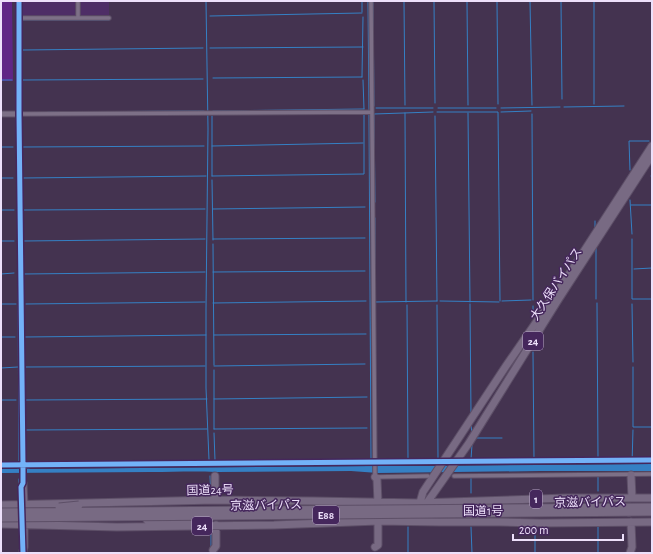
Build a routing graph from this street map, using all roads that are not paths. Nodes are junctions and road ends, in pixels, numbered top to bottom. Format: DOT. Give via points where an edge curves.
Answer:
graph roads {
  1 [pos="19,1"];
  2 [pos="78,1"];
  3 [pos="371,1"];
  4 [pos="20,18"];
  5 [pos="78,18"];
  6 [pos="109,18"];
  7 [pos="370,112"];
  8 [pos="1,114"];
  9 [pos="17,114"];
  10 [pos="652,146"];
  11 [pos="652,155"];
  12 [pos="628,189"];
  13 [pos="596,238"];
  14 [pos="652,460"];
  15 [pos="450,462"];
  16 [pos="375,463"];
  17 [pos="1,465"];
  18 [pos="22,465"];
  19 [pos="450,474"];
  20 [pos="652,474"];
  21 [pos="431,475"];
  22 [pos="630,475"];
  23 [pos="214,476"];
  24 [pos="375,476"];
  25 [pos="23,483"];
  26 [pos="423,492"];
  27 [pos="631,495"];
  28 [pos="652,498"];
  29 [pos="215,500"];
  30 [pos="377,500"];
  31 [pos="333,501"];
  32 [pos="358,502"];
  33 [pos="428,502"];
  34 [pos="444,502"];
  35 [pos="23,503"];
  36 [pos="420,503"];
  37 [pos="1,505"];
  38 [pos="652,507"];
  39 [pos="1,512"];
  40 [pos="652,512"];
  41 [pos="419,513"];
  42 [pos="79,517"];
  43 [pos="1,518"];
  44 [pos="364,522"];
  45 [pos="410,522"];
  46 [pos="500,522"];
  47 [pos="652,522"];
  48 [pos="1,524"];
  49 [pos="376,524"];
  50 [pos="630,524"];
  51 [pos="23,526"];
  52 [pos="216,526"];
  53 [pos="213,550"];
  54 [pos="376,550"];
  55 [pos="23,552"];
  56 [pos="630,553"];
  1 -- 4 [label="street"];
  2 -- 5 [label="street"];
  3 -- 7 [label="street"];
  4 -- 5 [label="street"];
  4 -- 9 [label="street"];
  5 -- 6 [label="street"];
  7 -- 9 [label="street"];
  7 -- 16 [label="street"];
  8 -- 9 [label="street"];
  9 -- 18 [label="street"];
  10 -- 12 [label="highway, 大久保バイパス / 24"];
  11 -- 12 [label="highway, 大久保バイパス / 24"];
  12 -- 13 [label="highway, 大久保バイパス / 24"];
  13 -- 15 [label="highway, 大久保バイパス / 24" via="471,419"];
  13 -- 15 [label="highway, 大久保バイパス / 24" via="471,440"];
  14 -- 15 [label="street"];
  15 -- 16 [label="street"];
  15 -- 19 [label="highway, 大久保バイパス / 24"];
  15 -- 21 [label="highway, 大久保バイパス / 24"];
  16 -- 18 [label="street"];
  16 -- 24 [label="street"];
  17 -- 18 [label="street"];
  18 -- 25 [label="street"];
  19 -- 22 [label="street"];
  19 -- 33 [label="highway, 大久保バイパス / 24"];
  19 -- 34 [label="highway" via="440,489 440,498"];
  20 -- 22 [label="street"];
  21 -- 24 [label="street"];
  21 -- 26 [label="highway, 大久保バイパス / 24"];
  22 -- 27 [label="highway"];
  23 -- 29 [label="highway"];
  24 -- 30 [label="highway"];
  25 -- 35 [label="highway"];
  26 -- 30 [label="highway" via="409,500"];
  26 -- 36 [label="highway, 大久保バイパス / 24"];
  27 -- 28 [label="highway, 国道1号 / 1"];
  27 -- 34 [label="highway, 国道1号 / 1"];
  29 -- 31 [label="highway, 国道24号 / 24"];
  29 -- 35 [label="highway, 国道24号 / 24"];
  30 -- 31 [label="highway"];
  30 -- 32 [label="highway, 国道24号 / 24"];
  30 -- 36 [label="highway, 国道24号 / 24"];
  31 -- 32 [label="highway, 国道24号 / 24"];
  32 -- 39 [label="highway, bridge" via="315,505 79,506"];
  33 -- 34 [label="highway, 国道1号 / 1"];
  33 -- 36 [label="highway, 国道1号 / 1"];
  33 -- 41 [label="highway, 大久保バイパス / 24"];
  35 -- 37 [label="highway, 国道24号 / 24"];
  36 -- 41 [label="highway, 大久保バイパス"];
  38 -- 39 [label="highway, 京滋バイパス / E88, bridge"];
  40 -- 42 [label="highway, 京滋バイパス / E88, bridge"];
  41 -- 45 [label="highway, 大久保バイパス / 24"];
  41 -- 46 [label="highway" via="420,518 425,520"];
  42 -- 43 [label="highway, 京滋バイパス / E88, bridge"];
  42 -- 44 [label="highway, bridge" via="199,522"];
  44 -- 49 [label="highway, 24"];
  44 -- 52 [label="highway, 24"];
  45 -- 46 [label="highway, 国道1号 / 1"];
  45 -- 49 [label="highway, 24"];
  46 -- 50 [label="highway, 国道1号 / 1"];
  47 -- 50 [label="highway, 国道1号 / 1"];
  48 -- 51 [label="highway, 24"];
  49 -- 54 [label="highway"];
  50 -- 56 [label="highway"];
  51 -- 52 [label="highway, 24"];
  51 -- 55 [label="highway"];
  52 -- 53 [label="highway" via="216,546"];
}
